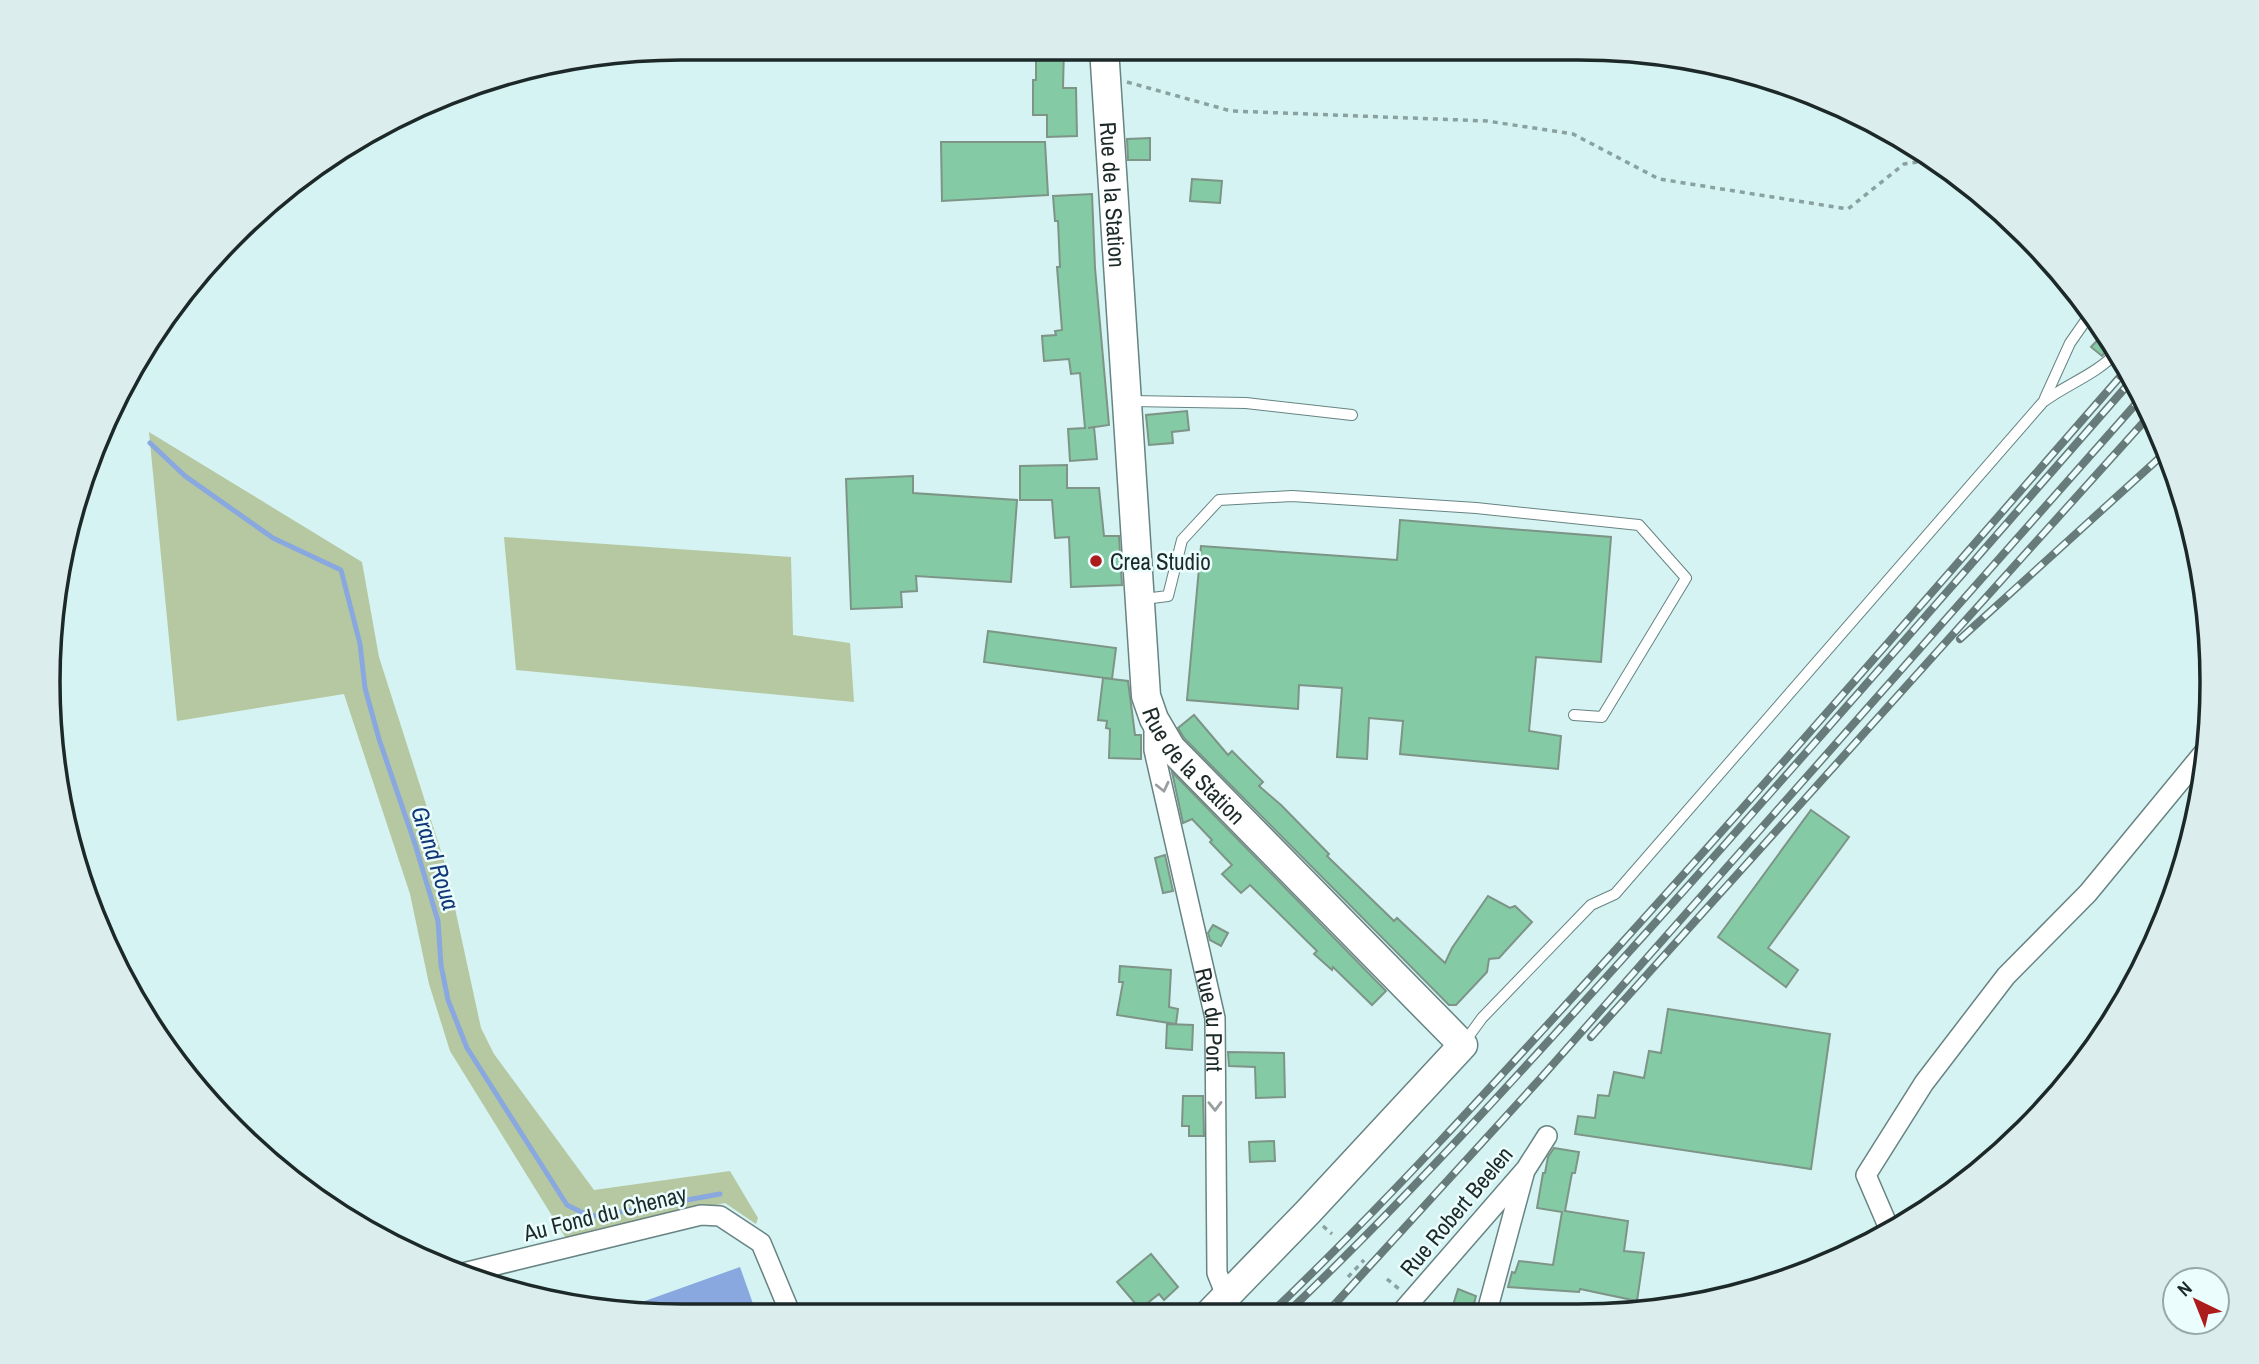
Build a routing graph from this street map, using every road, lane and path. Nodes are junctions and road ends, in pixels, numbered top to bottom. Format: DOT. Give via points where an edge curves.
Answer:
graph roads {
  1 [pos="1105,61"];
  2 [pos="1919,162"];
  3 [pos="2085,322"];
  4 [pos="2109,359"];
  5 [pos="1126,400"];
  6 [pos="2043,402"];
  7 [pos="1352,415"];
  8 [pos="1140,600"];
  9 [pos="1574,715"];
  10 [pos="1154,719"];
  11 [pos="2194,765"];
  12 [pos="1463,1045"];
  13 [pos="1547,1136"];
  14 [pos="1526,1169"];
  15 [pos="1886,1222"];
  16 [pos="1322,1226"];
  17 [pos="1332,1234"];
  18 [pos="1364,1260"];
  19 [pos="478,1269"];
  20 [pos="1348,1277"];
  21 [pos="1387,1279"];
  22 [pos="1393,1284"];
  23 [pos="786,1304"];
  24 [pos="1217,1304"];
  25 [pos="1220,1304"];
  26 [pos="1409,1304"];
  27 [pos="1489,1304"];
  1 -- 2 [label="path" via="1149,89 1231,111 1487,121 1573,134 1659,179 1848,209 1904,164"];
  1 -- 5 [label="street, Rue de la Station"];
  3 -- 6 [label="lane"];
  4 -- 6 [label="lane"];
  5 -- 7 [label="lane" via="1246,403"];
  5 -- 8 [label="street, Rue de la Station"];
  6 -- 12 [label="lane" via="1615,894 1591,905 1482,1018"];
  8 -- 9 [label="lane" via="1168,596 1182,540 1219,500 1305,497 1639,525 1686,578 1602,717"];
  8 -- 10 [label="street, Rue de la Station" via="1146,695"];
  10 -- 12 [label="street, Rue de la Station" via="1171,748"];
  10 -- 24 [label="street, Rue du Pont, one-way" via="1154,750 1214,1018"];
  11 -- 15 [label="street" via="2088,893 2006,976 1924,1083 1866,1175"];
  12 -- 25 [label="street"];
  13 -- 14 [label="street, Rue Robert Beelen"];
  14 -- 26 [label="street, Rue Robert Beelen"];
  14 -- 27 [label="street"];
  16 -- 17 [label="path"];
  18 -- 20 [label="path"];
  19 -- 23 [label="street, Au Fond du Chenay" via="701,1215 720,1216 761,1243"];
  21 -- 22 [label="path"];
}
